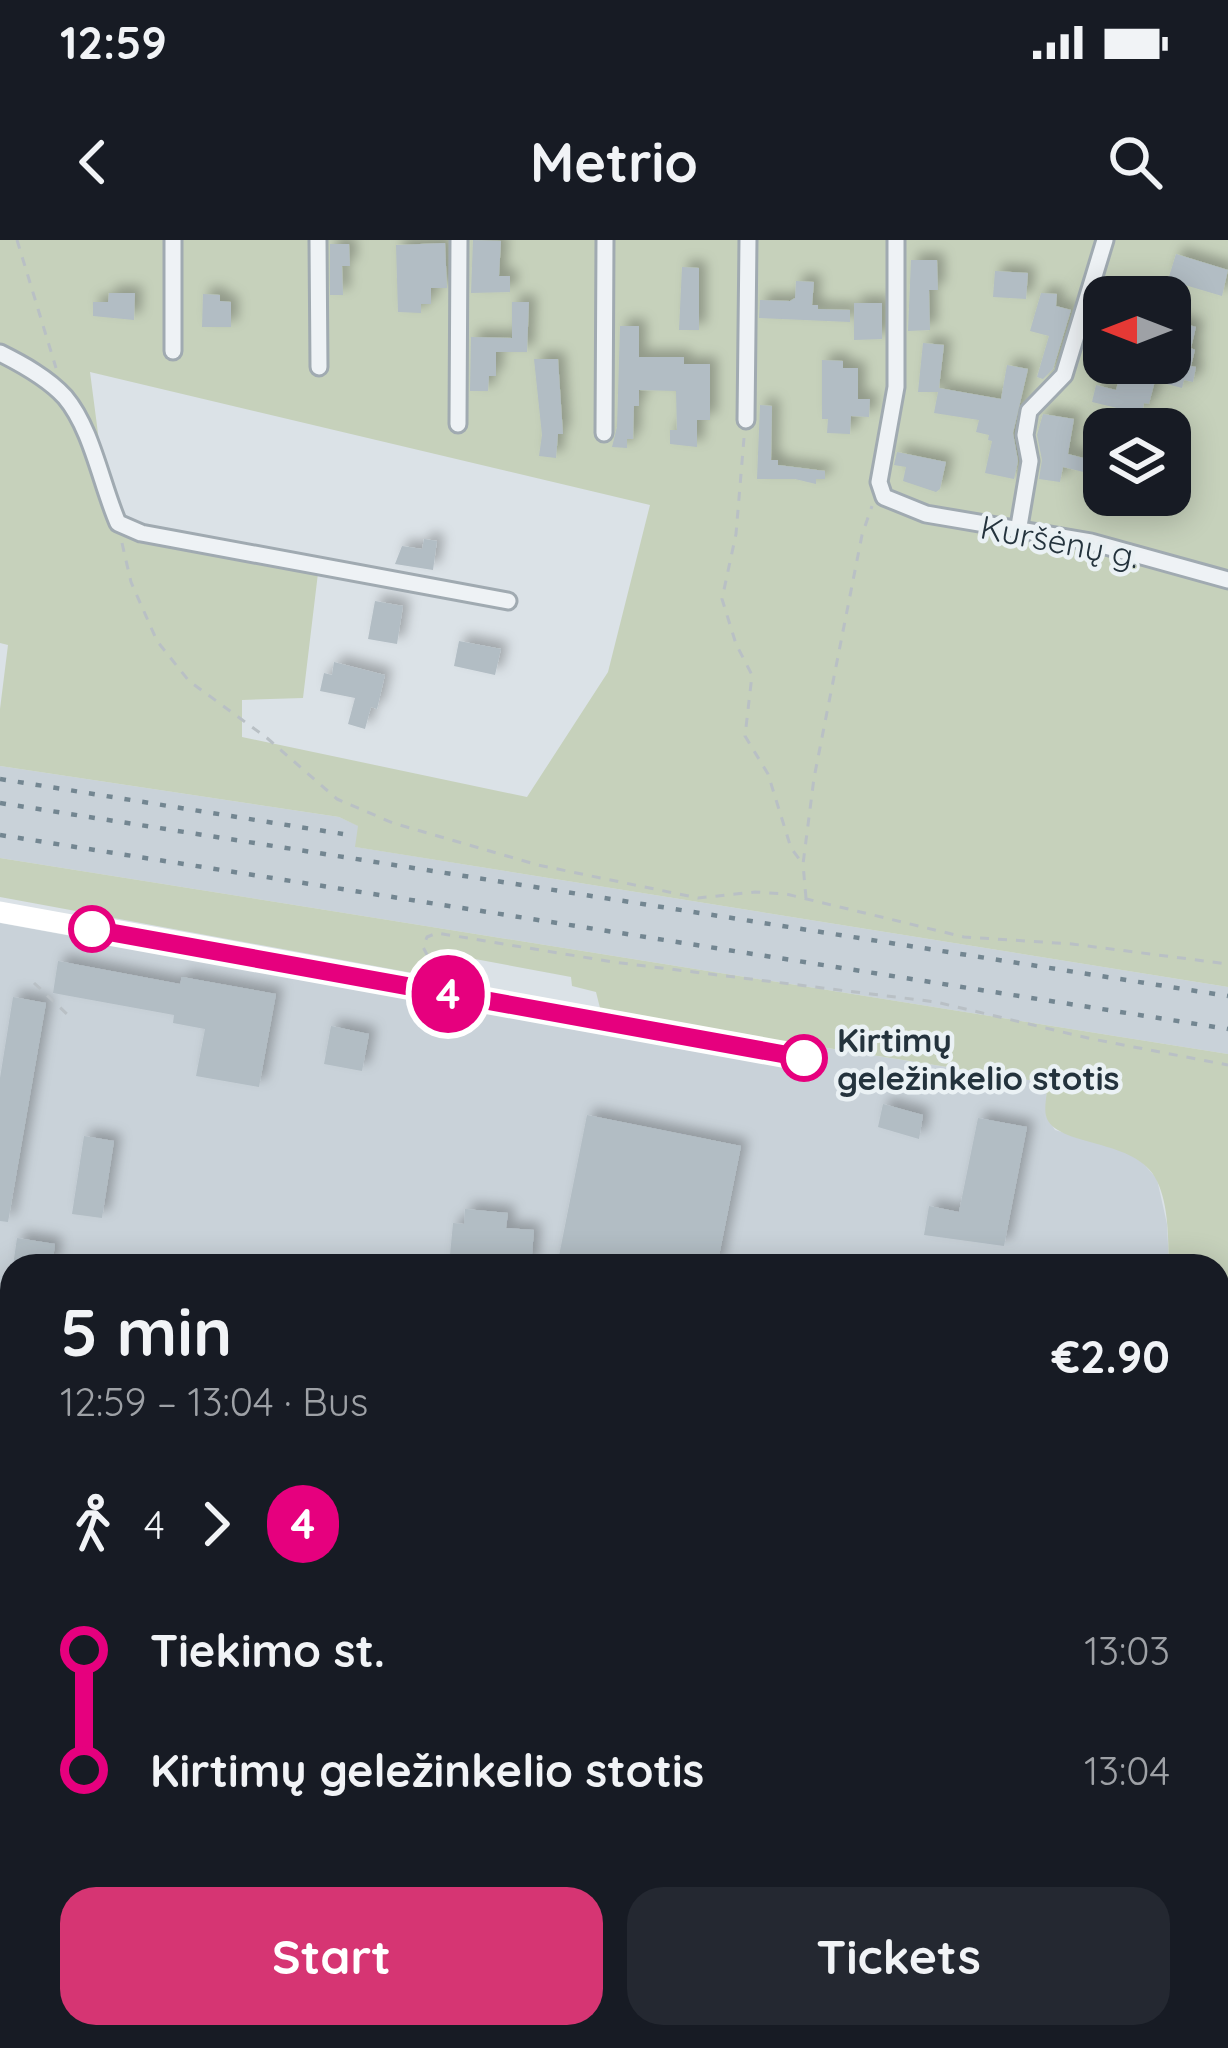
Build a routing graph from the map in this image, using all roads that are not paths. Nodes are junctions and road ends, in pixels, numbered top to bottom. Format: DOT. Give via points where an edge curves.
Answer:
graph roads {
  1 [pos="173,240"];
  2 [pos="318,240"];
  3 [pos="459,240"];
  4 [pos="605,240"];
  5 [pos="748,240"];
  6 [pos="896,240"];
  7 [pos="1105,240"];
  8 [pos="173,351"];
  9 [pos="0,353"];
  10 [pos="319,367"];
  11 [pos="746,420"];
  12 [pos="458,424"];
  13 [pos="604,433"];
  14 [pos="1018,532"];
  15 [pos="1228,580"];
  16 [pos="508,601"];
  17 [pos="0,912"];
  18 [pos="804,1058"];
  1 -- 8 [label="street"];
  2 -- 10 [label="street"];
  3 -- 12 [label="street"];
  4 -- 13 [label="street"];
  5 -- 11 [label="street"];
  6 -- 14 [label="street, Kuršėnų g." via="886,496 926,514"];
  7 -- 14 [label="street" via="1064,375 1029,411"];
  9 -- 16 [label="street" via="66,398 118,523"];
  14 -- 15 [label="street, Kuršėnų g." via="1091,542"];
  17 -- 18 [label="street"];
}
